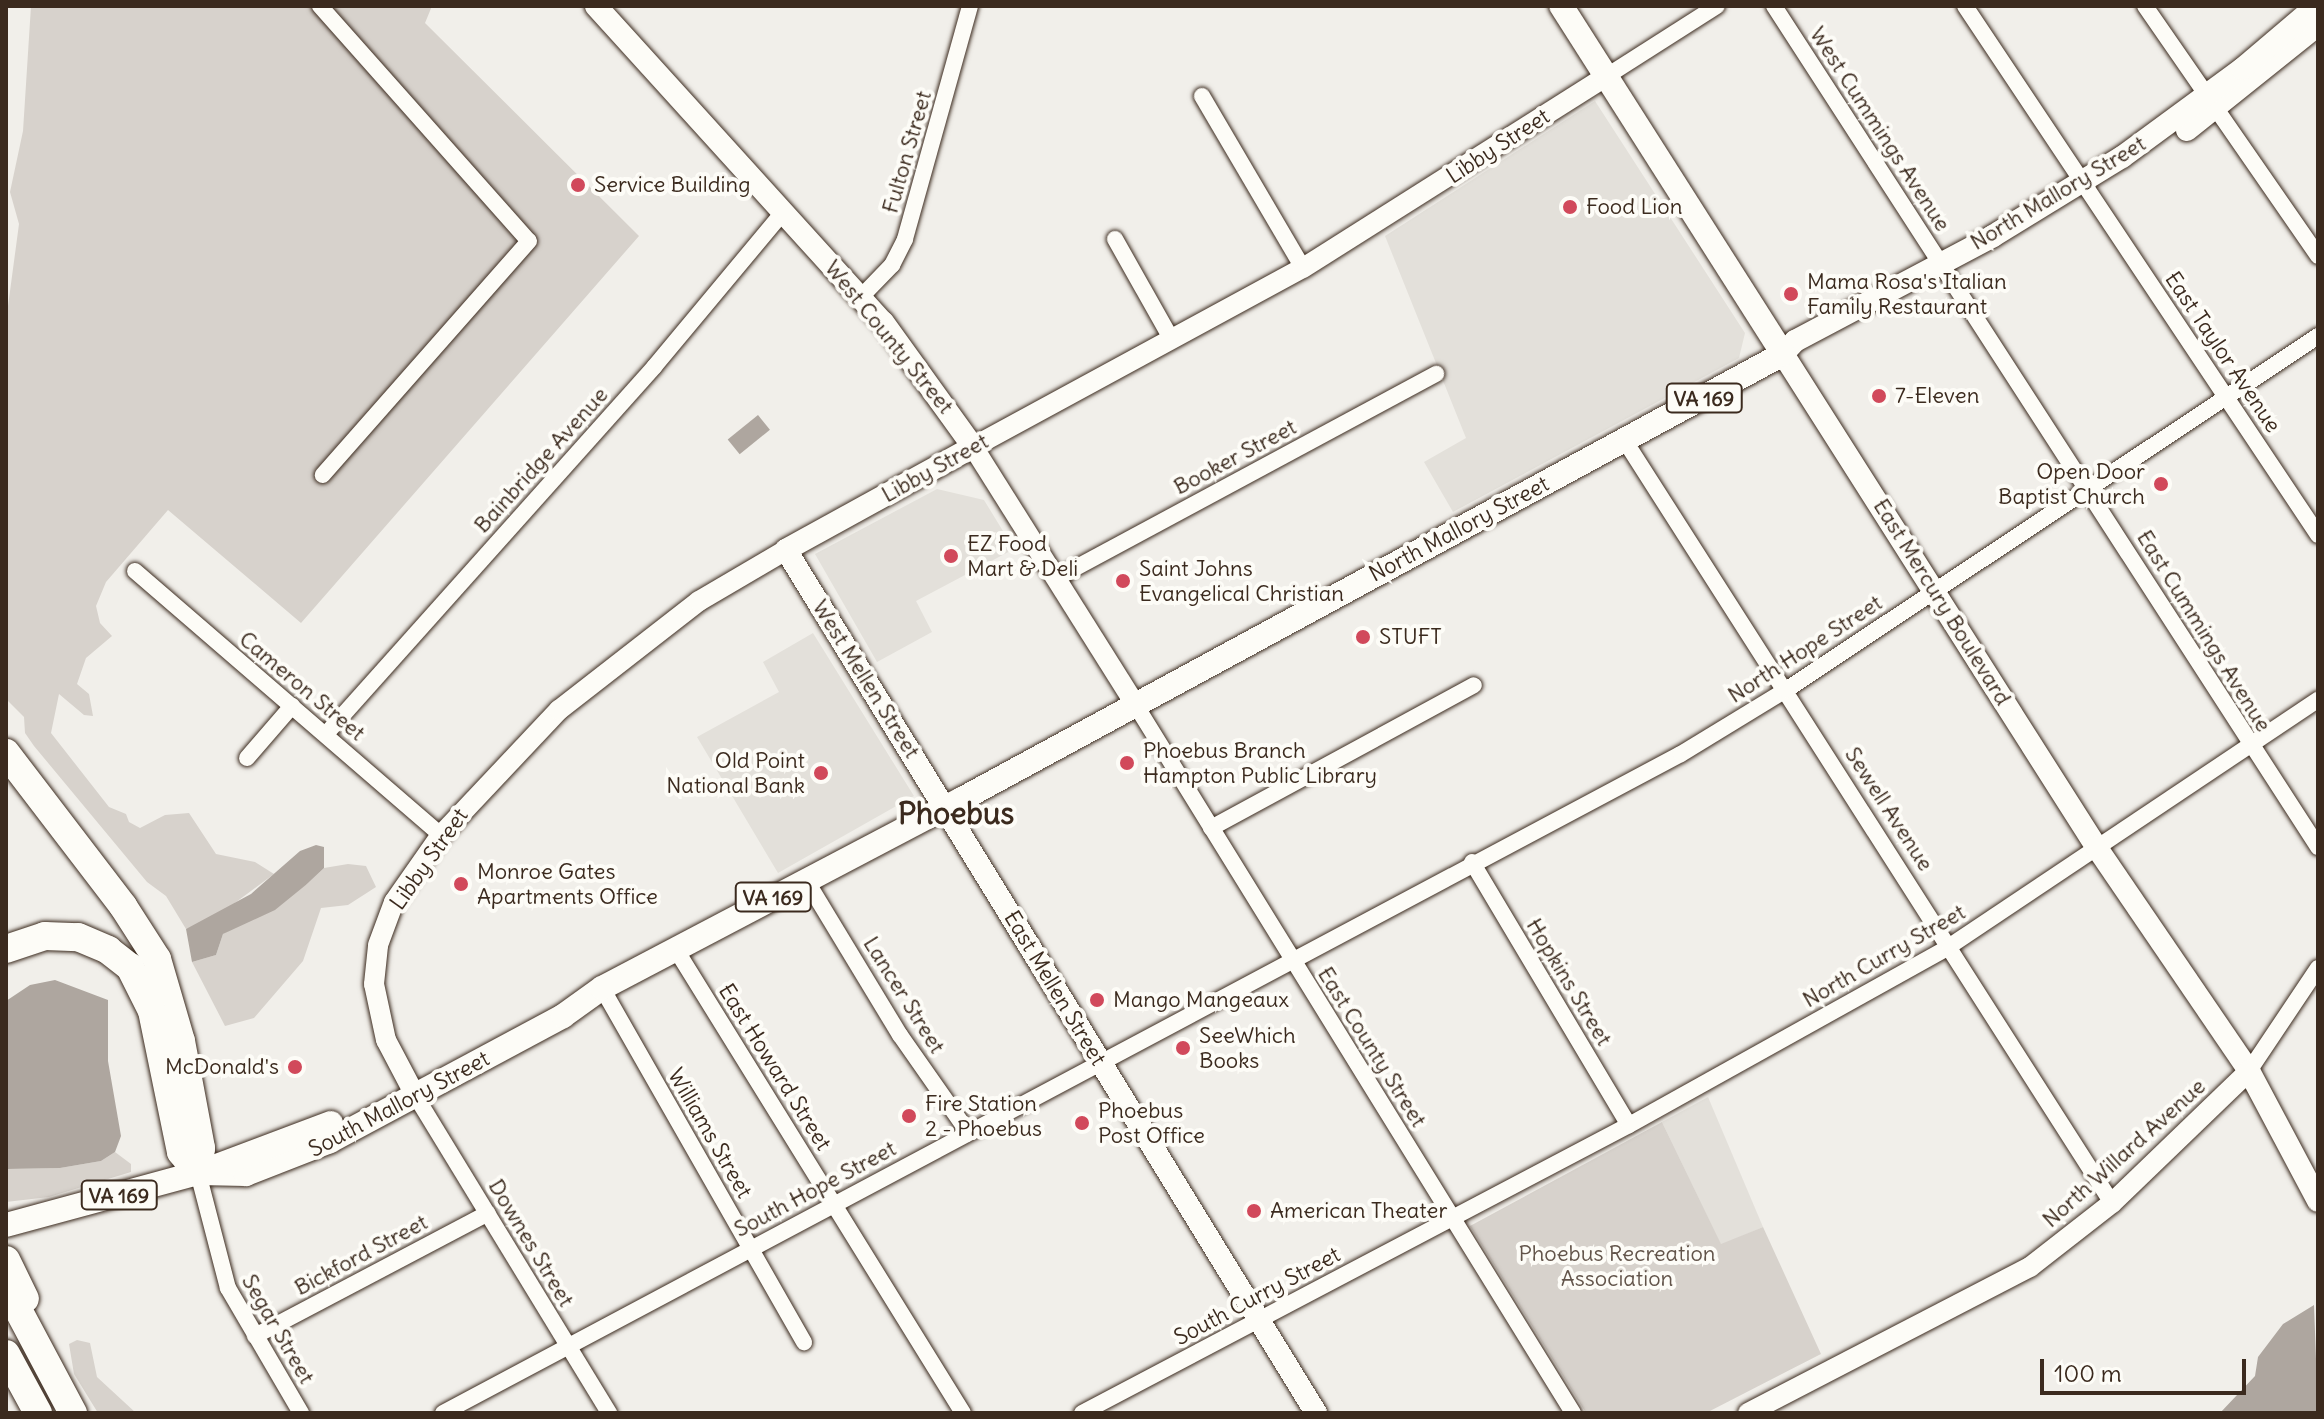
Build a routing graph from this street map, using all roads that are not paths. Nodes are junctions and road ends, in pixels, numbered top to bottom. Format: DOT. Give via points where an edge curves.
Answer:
graph roads {
  1 [pos="320,6"];
  2 [pos="596,6"];
  3 [pos="970,6"];
  4 [pos="1561,6"];
  5 [pos="1717,6"];
  6 [pos="1774,6"];
  7 [pos="1965,6"];
  8 [pos="2145,6"];
  9 [pos="2316,6"];
  10 [pos="2318,25"];
  11 [pos="1607,76"];
  12 [pos="1202,96"];
  13 [pos="2211,102"];
  14 [pos="2087,188"];
  15 [pos="784,211"];
  16 [pos="1115,239"];
  17 [pos="2318,256"];
  18 [pos="1303,268"];
  19 [pos="1945,270"];
  20 [pos="861,297"];
  21 [pos="2318,336"];
  22 [pos="1172,340"];
  23 [pos="1783,354"];
  24 [pos="1436,374"];
  25 [pos="2228,399"];
  26 [pos="1625,441"];
  27 [pos="973,447"];
  28 [pos="323,475"];
  29 [pos="2090,490"];
  30 [pos="2318,535"];
  31 [pos="786,550"];
  32 [pos="135,571"];
  33 [pos="1055,579"];
  34 [pos="1936,590"];
  35 [pos="1474,685"];
  36 [pos="1786,690"];
  37 [pos="2318,700"];
  38 [pos="1135,704"];
  39 [pos="292,706"];
  40 [pos="326,734"];
  41 [pos="2249,745"];
  42 [pos="6,753"];
  43 [pos="247,758"];
  44 [pos="945,808"];
  45 [pos="1211,828"];
  46 [pos="441,835"];
  47 [pos="2318,847"];
  48 [pos="2097,848"];
  49 [pos="1472,862"];
  50 [pos="806,880"];
  51 [pos="1950,946"];
  52 [pos="675,948"];
  53 [pos="6,949"];
  54 [pos="1292,960"];
  55 [pos="2318,968"];
  56 [pos="594,992"];
  57 [pos="1101,1064"];
  58 [pos="2249,1071"];
  59 [pos="411,1089"];
  60 [pos="1629,1125"];
  61 [pos="968,1132"];
  62 [pos="198,1173"];
  63 [pos="2318,1201"];
  64 [pos="2112,1203"];
  65 [pos="834,1204"];
  66 [pos="488,1213"];
  67 [pos="1451,1218"];
  68 [pos="6,1225"];
  69 [pos="750,1249"];
  70 [pos="6,1260"];
  71 [pos="6,1287"];
  72 [pos="1258,1320"];
  73 [pos="255,1336"];
  74 [pos="804,1342"];
  75 [pos="568,1346"];
  76 [pos="6,1354"];
  77 [pos="56,1382"];
  78 [pos="38,1413"];
  79 [pos="73,1413"];
  80 [pos="301,1413"];
  81 [pos="443,1413"];
  82 [pos="609,1413"];
  83 [pos="963,1413"];
  84 [pos="1082,1413"];
  85 [pos="1316,1413"];
  86 [pos="1573,1413"];
  87 [pos="1748,1413"];
  1 -- 28 [label="street" via="529,241"];
  2 -- 15 [label="main road, West County Street"];
  3 -- 20 [label="street, Fulton Street" via="905,239 892,265"];
  4 -- 11 [label="main road, East Mercury Boulevard"];
  5 -- 11 [label="street, Libby Street"];
  6 -- 19 [label="street, West Cummings Avenue"];
  7 -- 14 [label="street, East Taylor Avenue"];
  8 -- 13 [label="street"];
  9 -- 13 [label="main road, North Mallory Street / VA 169"];
  10 -- 13 [label="main road, North Mallory Street / VA 169"];
  11 -- 18 [label="street, Libby Street"];
  11 -- 23 [label="main road, East Mercury Boulevard"];
  12 -- 18 [label="street"];
  13 -- 14 [label="main road, North Mallory Street / VA 169"];
  13 -- 17 [label="street"];
  14 -- 19 [label="main road, North Mallory Street / VA 169"];
  14 -- 25 [label="street, East Taylor Avenue"];
  15 -- 20 [label="main road, West County Street"];
  15 -- 40 [label="street, Bainbridge Avenue" via="654,367"];
  16 -- 22 [label="street"];
  18 -- 22 [label="street, Libby Street"];
  19 -- 23 [label="main road, North Mallory Street / VA 169" via="1803,354"];
  19 -- 29 [label="street, East Cummings Avenue"];
  20 -- 27 [label="main road, West County Street"];
  21 -- 25 [label="street, North Hope Street"];
  22 -- 27 [label="street, Libby Street"];
  23 -- 26 [label="main road, North Mallory Street / VA 169"];
  23 -- 34 [label="main road, East Mercury Boulevard"];
  24 -- 33 [label="street, Booker Street"];
  25 -- 29 [label="street, North Hope Street"];
  25 -- 30 [label="street, East Taylor Avenue"];
  26 -- 36 [label="street, Sewell Avenue"];
  26 -- 38 [label="main road, North Mallory Street / VA 169"];
  27 -- 31 [label="main road, Libby Street"];
  27 -- 33 [label="street, West County Street"];
  29 -- 34 [label="street, North Hope Street"];
  29 -- 41 [label="street, East Cummings Avenue"];
  31 -- 44 [label="main road, West Mellen Street"];
  31 -- 46 [label="street, Libby Street" via="699,601 623,656 495,771"];
  32 -- 39 [label="street, Cameron Street"];
  33 -- 38 [label="street, West County Street"];
  34 -- 36 [label="street, North Hope Street"];
  34 -- 48 [label="main road, East Mercury Boulevard"];
  35 -- 45 [label="street"];
  36 -- 49 [label="street, North Hope Street" via="1681,754"];
  36 -- 51 [label="street, Sewell Avenue"];
  37 -- 41 [label="street, North Curry Street"];
  38 -- 44 [label="main road, South Mallory Street / VA 169"];
  38 -- 45 [label="street, East County Street"];
  39 -- 40 [label="street, Cameron Street"];
  39 -- 43 [label="street"];
  40 -- 46 [label="street, Cameron Street"];
  41 -- 47 [label="street, East Cummings Avenue"];
  41 -- 48 [label="street, North Curry Street"];
  42 -- 62 [label="highway" via="157,959 181,1041 201,1148"];
  44 -- 50 [label="main road, South Mallory Street / VA 169"];
  44 -- 57 [label="main road, East Mellen Street"];
  45 -- 54 [label="street, East County Street"];
  46 -- 59 [label="street, Libby Street" via="394,902 378,945 377,1012"];
  48 -- 51 [label="street, North Curry Street"];
  48 -- 58 [label="main road, East Mercury Boulevard"];
  49 -- 54 [label="street, North Hope Street"];
  49 -- 60 [label="street, Hopkins Street"];
  50 -- 52 [label="main road, South Mallory Street / VA 169"];
  50 -- 61 [label="street, Lancer Street" via="900,1035"];
  51 -- 60 [label="street, North Curry Street"];
  51 -- 64 [label="street, Sewell Avenue"];
  52 -- 56 [label="main road, South Mallory Street / VA 169"];
  52 -- 65 [label="street, East Howard Street"];
  53 -- 62 [label="highway" via="45,936 78,937 130,967 152,1011 181,1152"];
  54 -- 57 [label="street, South Hope Street"];
  54 -- 67 [label="street, East County Street"];
  55 -- 58 [label="street, North Willard Avenue"];
  56 -- 59 [label="main road, South Mallory Street / VA 169" via="563,1016"];
  56 -- 69 [label="street, Williams Street"];
  57 -- 61 [label="street, South Hope Street"];
  57 -- 72 [label="main road, East Mellen Street"];
  58 -- 63 [label="main road, East Mercury Boulevard"];
  58 -- 64 [label="street, North Willard Avenue"];
  59 -- 62 [label="main road, South Mallory Street / VA 169" via="278,1165 232,1177"];
  59 -- 66 [label="street, Downes Street"];
  60 -- 67 [label="street, North Curry Street"];
  61 -- 65 [label="street, South Hope Street"];
  62 -- 68 [label="main road, South Mallory Street / VA 169"];
  62 -- 73 [label="street, Segar Street" via="222,1273"];
  64 -- 87 [label="street, North Willard Avenue" via="2030,1267"];
  65 -- 69 [label="street, South Hope Street"];
  65 -- 83 [label="street, East Howard Street"];
  66 -- 73 [label="street, Bickford Street"];
  66 -- 75 [label="street, Downes Street"];
  67 -- 72 [label="street, South Curry Street"];
  67 -- 86 [label="street, East County Street"];
  69 -- 74 [label="street, Williams Street"];
  69 -- 75 [label="street, South Hope Street"];
  70 -- 77 [label="highway"];
  71 -- 77 [label="highway"];
  72 -- 84 [label="street, South Curry Street"];
  72 -- 85 [label="main road, East Mellen Street"];
  73 -- 80 [label="street, Segar Street"];
  75 -- 81 [label="street, South Hope Street"];
  75 -- 82 [label="street, Downes Street"];
  76 -- 78 [label="highway"];
  77 -- 79 [label="highway"];
}
